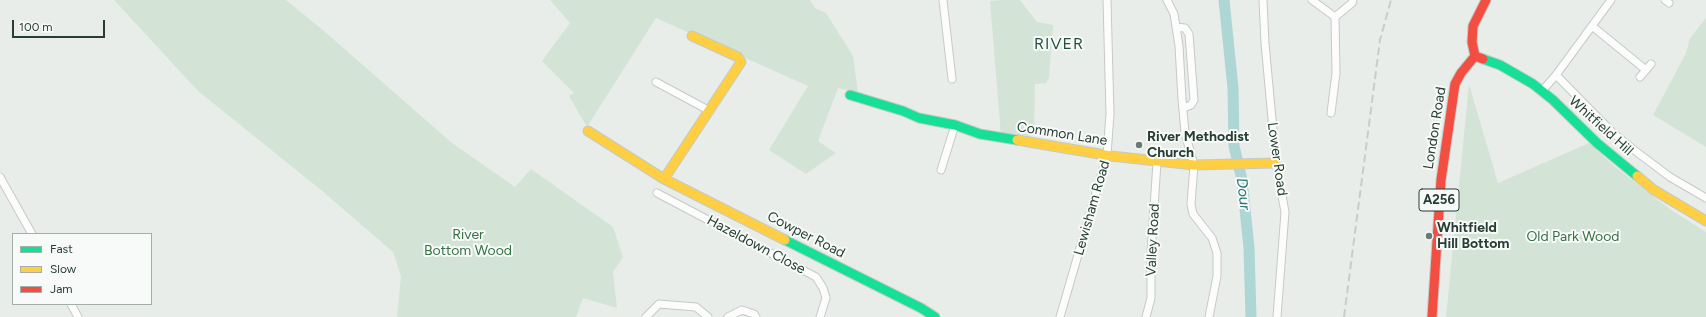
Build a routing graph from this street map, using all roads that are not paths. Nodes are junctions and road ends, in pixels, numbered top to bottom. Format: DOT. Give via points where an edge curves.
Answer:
graph roads {
  1 [pos="943,0"];
  2 [pos="1107,0"];
  3 [pos="1167,0"];
  4 [pos="1263,0"];
  5 [pos="1312,0"];
  6 [pos="1353,0"];
  7 [pos="1486,0"];
  8 [pos="1611,0"];
  9 [pos="1335,17"];
  10 [pos="1592,26"];
  11 [pos="1176,27"];
  12 [pos="692,36"];
  13 [pos="1475,56"];
  14 [pos="1650,64"];
  15 [pos="1646,70"];
  16 [pos="1556,75"];
  17 [pos="1640,77"];
  18 [pos="952,79"];
  19 [pos="656,82"];
  20 [pos="1542,91"];
  21 [pos="850,95"];
  22 [pos="1183,108"];
  23 [pos="710,111"];
  24 [pos="1331,113"];
  25 [pos="955,125"];
  26 [pos="588,131"];
  27 [pos="1107,155"];
  28 [pos="1158,162"];
  29 [pos="1276,163"];
  30 [pos="1194,165"];
  31 [pos="941,170"];
  32 [pos="0,176"];
  33 [pos="664,179"];
  34 [pos="657,193"];
  35 [pos="1706,198"];
  36 [pos="1706,221"];
  37 [pos="31,233"];
  38 [pos="72,305"];
  39 [pos="78,317"];
  40 [pos="646,317"];
  41 [pos="708,317"];
  42 [pos="728,317"];
  43 [pos="756,317"];
  44 [pos="820,317"];
  45 [pos="935,317"];
  46 [pos="1060,317"];
  47 [pos="1146,317"];
  48 [pos="1208,317"];
  49 [pos="1277,317"];
  50 [pos="1432,317"];
  1 -- 18 [label="street"];
  2 -- 27 [label="street, Lewisham Road" via="1110,114"];
  3 -- 11 [label="street" via="1174,14"];
  4 -- 29 [label="street, Lower Road"];
  5 -- 9 [label="street"];
  6 -- 9 [label="street"];
  7 -- 13 [label="street" via="1473,26 1472,42"];
  8 -- 10 [label="street"];
  9 -- 24 [label="street" via="1336,73"];
  10 -- 15 [label="street"];
  10 -- 16 [label="street"];
  11 -- 22 [label="street"];
  11 -- 22 [label="street" via="1185,28 1189,34 1194,100 1191,105"];
  12 -- 23 [label="street" via="738,57 741,62"];
  13 -- 20 [label="street, Whitfield Hill" via="1518,75"];
  13 -- 50 [label="street, London Road / A256" via="1455,84 1441,180"];
  14 -- 15 [label="street"];
  15 -- 17 [label="street"];
  16 -- 20 [label="street"];
  16 -- 35 [label="street, Whitfield Hill" via="1612,132 1670,177"];
  19 -- 23 [label="street"];
  20 -- 36 [label="street, Whitfield Hill" via="1597,143 1654,190"];
  21 -- 25 [label="street, Common Lane" via="919,118"];
  22 -- 30 [label="street" via="1185,133"];
  23 -- 33 [label="street"];
  25 -- 27 [label="street, Common Lane" via="980,134"];
  25 -- 31 [label="street"];
  26 -- 33 [label="street, Cowper Road"];
  27 -- 28 [label="street, Common Lane"];
  27 -- 46 [label="street, Lewisham Road"];
  28 -- 30 [label="street, Common Lane"];
  28 -- 47 [label="street, Valley Road" via="1150,253 1151,298"];
  29 -- 30 [label="street, Common Lane"];
  29 -- 49 [label="street, Lower Road" via="1285,212"];
  30 -- 48 [label="street" via="1191,204 1193,214 1212,238 1217,253 1217,276"];
  32 -- 37 [label="street"];
  33 -- 45 [label="street, Cowper Road"];
  34 -- 44 [label="street, Hazeldown Close" via="816,277 826,298"];
  38 -- 39 [label="street"];
  40 -- 41 [label="street" via="659,304 696,307"];
  42 -- 43 [label="street" via="742,310"];
}
